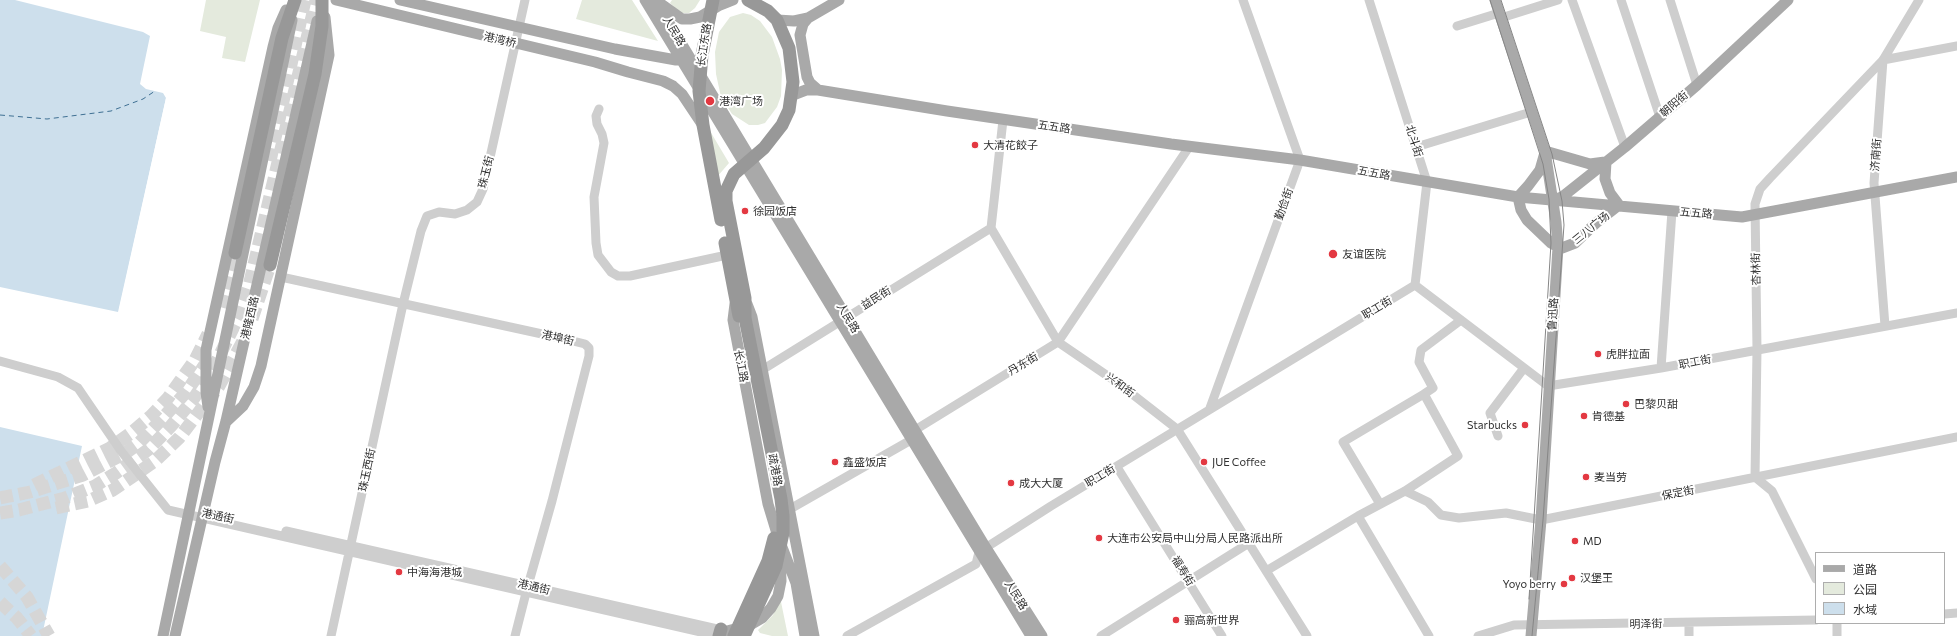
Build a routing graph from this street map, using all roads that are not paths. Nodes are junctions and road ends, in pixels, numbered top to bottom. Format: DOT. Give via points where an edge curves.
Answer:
graph roads {
  1 [pos="295,0"];
  2 [pos="322,0"];
  3 [pos="336,0"];
  4 [pos="400,0"];
  5 [pos="525,0"];
  6 [pos="644,0"];
  7 [pos="656,0"];
  8 [pos="733,0"];
  9 [pos="748,0"];
  10 [pos="839,0"];
  11 [pos="1243,0"];
  12 [pos="1369,0"];
  13 [pos="1495,0"];
  14 [pos="1558,0"];
  15 [pos="1572,0"];
  16 [pos="1621,0"];
  17 [pos="1670,0"];
  18 [pos="1788,0"];
  19 [pos="1919,0"];
  20 [pos="351,2"];
  21 [pos="711,5"];
  22 [pos="1500,16"];
  23 [pos="808,18"];
  24 [pos="777,20"];
  25 [pos="1458,26"];
  26 [pos="665,34"];
  27 [pos="704,43"];
  28 [pos="1957,46"];
  29 [pos="649,54"];
  30 [pos="686,60"];
  31 [pos="1883,60"];
  32 [pos="700,75"];
  33 [pos="1697,85"];
  34 [pos="818,90"];
  35 [pos="699,91"];
  36 [pos="793,95"];
  37 [pos="599,109"];
  38 [pos="1531,112"];
  39 [pos="1660,117"];
  40 [pos="1003,120"];
  41 [pos="703,125"];
  42 [pos="1189,147"];
  43 [pos="1416,147"];
  44 [pos="1625,147"];
  45 [pos="764,148"];
  46 [pos="1545,151"];
  47 [pos="1300,160"];
  48 [pos="747,162"];
  49 [pos="1606,162"];
  50 [pos="756,177"];
  51 [pos="1957,177"];
  52 [pos="1427,182"];
  53 [pos="1874,192"];
  54 [pos="1518,197"];
  55 [pos="1554,200"];
  56 [pos="1620,205"];
  57 [pos="1672,211"];
  58 [pos="1755,215"];
  59 [pos="991,228"];
  60 [pos="1558,247"];
  61 [pos="235,253"];
  62 [pos="727,255"];
  63 [pos="270,265"];
  64 [pos="281,277"];
  65 [pos="1415,285"];
  66 [pos="740,299"];
  67 [pos="403,304"];
  68 [pos="1957,313"];
  69 [pos="843,319"];
  70 [pos="1461,320"];
  71 [pos="1885,326"];
  72 [pos="1058,342"];
  73 [pos="1757,350"];
  74 [pos="0,361"];
  75 [pos="1524,368"];
  76 [pos="1661,368"];
  77 [pos="762,370"];
  78 [pos="1548,386"];
  79 [pos="1424,394"];
  80 [pos="758,398"];
  81 [pos="1210,408"];
  82 [pos="210,416"];
  83 [pos="226,421"];
  84 [pos="1177,429"];
  85 [pos="913,435"];
  86 [pos="1498,436"];
  87 [pos="1957,437"];
  88 [pos="1117,467"];
  89 [pos="1755,477"];
  90 [pos="1405,491"];
  91 [pos="1380,504"];
  92 [pos="790,509"];
  93 [pos="190,515"];
  94 [pos="203,515"];
  95 [pos="1358,516"];
  96 [pos="1540,520"];
  97 [pos="778,537"];
  98 [pos="1249,543"];
  99 [pos="350,548"];
  100 [pos="983,550"];
  101 [pos="1266,571"];
  102 [pos="1815,577"];
  103 [pos="1188,581"];
  104 [pos="527,589"];
  105 [pos="1945,614"];
  106 [pos="1957,614"];
  107 [pos="1815,620"];
  108 [pos="1689,623"];
  109 [pos="1837,624"];
  110 [pos="1531,631"];
  111 [pos="724,634"];
  112 [pos="163,636"];
  113 [pos="175,636"];
  114 [pos="331,636"];
  115 [pos="515,636"];
  116 [pos="744,636"];
  117 [pos="753,636"];
  118 [pos="805,636"];
  119 [pos="814,636"];
  120 [pos="847,636"];
  121 [pos="1031,636"];
  122 [pos="1042,636"];
  123 [pos="1101,636"];
  124 [pos="1222,636"];
  125 [pos="1307,636"];
  126 [pos="1429,636"];
  127 [pos="1478,636"];
  128 [pos="1689,636"];
  129 [pos="1837,636"];
  1 -- 61 [label="highway" via="282,38"];
  1 -- 82 [label="main road, 港隆西路" via="285,60 242,254"];
  1 -- 82 [label="main road" via="286,10 273,47 206,350 206,392"];
  2 -- 63 [label="highway" via="322,26 315,74"];
  2 -- 64 [label="main road" via="328,29 329,55"];
  2 -- 83 [label="main road, 港隆西路"];
  3 -- 20 [label="main road, 港湾桥"];
  4 -- 29 [label="main road, 港湾桥" via="615,49"];
  5 -- 67 [label="street, 珠玉街" via="477,202 456,214 440,212 427,216"];
  6 -- 26 [label="main road, 人民路"];
  7 -- 21 [label="main road" via="682,19 700,17"];
  7 -- 30 [label="main road, 人民路"];
  8 -- 21 [label="main road" via="718,6"];
  9 -- 24 [label="highway" via="768,11"];
  10 -- 23 [label="main road"];
  11 -- 47 [label="street"];
  12 -- 43 [label="street, 北斗街"];
  13 -- 22 [label="main road, 鲁迅路"];
  14 -- 22 [label="street"];
  15 -- 44 [label="street"];
  16 -- 39 [label="street"];
  17 -- 33 [label="street"];
  18 -- 33 [label="main road, 朝阳街"];
  19 -- 31 [label="street, 杏林街"];
  20 -- 41 [label="main road, 港湾桥" via="663,81 682,94"];
  21 -- 27 [label="highway, 长江东路"];
  22 -- 25 [label="street"];
  22 -- 38 [label="main road, 鲁迅路"];
  23 -- 24 [label="main road" via="794,21"];
  23 -- 34 [label="main road" via="800,35 807,77"];
  24 -- 36 [label="highway" via="789,48 794,82"];
  26 -- 29 [label="main road" via="664,48"];
  26 -- 30 [label="main road, 人民路"];
  27 -- 30 [label="main road" via="695,56"];
  27 -- 32 [label="highway, 长江东路"];
  28 -- 31 [label="street"];
  29 -- 30 [label="main road, 港湾桥"];
  30 -- 32 [label="main road, 人民路"];
  30 -- 35 [label="main road, 人民路"];
  31 -- 53 [label="street, 济南街"];
  31 -- 58 [label="street, 杏林街" via="1760,189"];
  32 -- 35 [label="highway, 长江东路"];
  32 -- 48 [label="main road, 人民路"];
  33 -- 39 [label="main road, 朝阳街"];
  34 -- 36 [label="main road, 五五路" via="806,90"];
  34 -- 40 [label="main road, 五五路"];
  35 -- 41 [label="highway, 长江路"];
  35 -- 48 [label="main road, 人民路"];
  36 -- 45 [label="highway" via="782,125"];
  37 -- 62 [label="street" via="596,116 597,124 604,142 594,197 596,243 598,255 611,272 618,276 630,276"];
  38 -- 43 [label="street"];
  38 -- 46 [label="main road, 鲁迅路"];
  39 -- 44 [label="main road, 朝阳街"];
  40 -- 42 [label="main road, 五五路"];
  40 -- 59 [label="street"];
  41 -- 62 [label="highway, 长江路"];
  42 -- 47 [label="main road, 五五路"];
  42 -- 72 [label="street, 丹东街"];
  43 -- 52 [label="street, 北斗街"];
  44 -- 49 [label="main road, 朝阳街"];
  45 -- 48 [label="highway"];
  45 -- 50 [label="main road"];
  46 -- 49 [label="main road" via="1590,164"];
  46 -- 54 [label="main road" via="1540,170"];
  46 -- 55 [label="main road, 鲁迅路"];
  47 -- 52 [label="main road, 五五路"];
  47 -- 81 [label="street, 勤俭街"];
  48 -- 50 [label="main road, 人民路"];
  48 -- 66 [label="highway, 长江路" via="729,182 726,191"];
  49 -- 55 [label="main road, 朝阳街" via="1562,197"];
  49 -- 56 [label="main road, 三八广场" via="1605,179 1610,192"];
  50 -- 69 [label="main road, 人民路"];
  51 -- 53 [label="main road, 五五路"];
  52 -- 54 [label="main road, 五五路"];
  52 -- 65 [label="street, 北斗街"];
  53 -- 58 [label="main road, 五五路"];
  53 -- 71 [label="street, 济南街"];
  54 -- 55 [label="main road, 五五路"];
  54 -- 60 [label="main road, 三八广场" via="1527,220"];
  55 -- 56 [label="main road, 五五路"];
  55 -- 60 [label="main road, 鲁迅路"];
  56 -- 57 [label="main road, 五五路"];
  56 -- 60 [label="main road, 三八广场" via="1575,243"];
  57 -- 58 [label="main road, 五五路" via="1742,218"];
  57 -- 76 [label="street"];
  58 -- 73 [label="street, 杏林街"];
  59 -- 69 [label="street, 益民街"];
  59 -- 72 [label="street, 兴和街"];
  60 -- 78 [label="main road, 鲁迅路"];
  62 -- 66 [label="highway, 长江路"];
  64 -- 67 [label="street, 港埠街"];
  64 -- 83 [label="main road" via="254,387 243,406"];
  65 -- 70 [label="street"];
  65 -- 81 [label="street, 职工街"];
  66 -- 77 [label="main road" via="752,317"];
  66 -- 80 [label="highway, 疏港路"];
  66 -- 97 [label="main road, 长江路" via="733,320 768,504"];
  67 -- 99 [label="street, 珠玉西街"];
  67 -- 104 [label="street, 港埠街" via="572,340 589,348 552,501"];
  68 -- 71 [label="street, 职工街"];
  69 -- 77 [label="street, 益民街"];
  69 -- 85 [label="main road, 人民路"];
  70 -- 75 [label="street"];
  70 -- 79 [label="street" via="1421,350 1419,362 1433,388"];
  71 -- 73 [label="street, 职工街"];
  72 -- 84 [label="street, 兴和街" via="1118,383"];
  72 -- 85 [label="street, 丹东街"];
  73 -- 76 [label="street, 职工街"];
  73 -- 89 [label="street, 杏林街"];
  74 -- 93 [label="street, 港通街" via="58,377 78,388 121,451 168,510"];
  75 -- 78 [label="street"];
  75 -- 86 [label="street" via="1490,413"];
  76 -- 78 [label="street, 职工街"];
  77 -- 92 [label="main road"];
  78 -- 96 [label="main road, 鲁迅路"];
  79 -- 90 [label="street" via="1458,456"];
  79 -- 91 [label="street" via="1343,442"];
  80 -- 111 [label="highway, 疏港路" via="775,500 775,530 768,561"];
  80 -- 116 [label="highway, 疏港路" via="781,499 783,533 776,566"];
  81 -- 84 [label="street, 职工街"];
  82 -- 93 [label="main road, 港隆西路"];
  83 -- 94 [label="main road, 港隆西路"];
  84 -- 88 [label="street, 职工街"];
  84 -- 98 [label="street, 兴和街"];
  85 -- 92 [label="street, 丹东街"];
  85 -- 100 [label="main road, 人民路"];
  87 -- 89 [label="street, 保定街"];
  88 -- 100 [label="street, 职工街"];
  88 -- 103 [label="street, 福寿街"];
  89 -- 96 [label="street, 保定街"];
  89 -- 102 [label="street" via="1772,491"];
  90 -- 91 [label="street"];
  90 -- 96 [label="street, 保定街" via="1428,502 1441,515 1458,518 1506,513"];
  91 -- 95 [label="street"];
  92 -- 119 [label="main road"];
  93 -- 94 [label="street, 港通街"];
  93 -- 112 [label="main road, 港隆西路"];
  94 -- 99 [label="street, 港通街"];
  94 -- 113 [label="main road, 港隆西路"];
  95 -- 101 [label="street"];
  95 -- 126 [label="street"];
  96 -- 110 [label="main road, 鲁迅路"];
  97 -- 111 [label="main road" via="781,581 778,596 762,618"];
  97 -- 118 [label="main road, 长江路" via="796,583"];
  98 -- 101 [label="street, 兴和街"];
  98 -- 103 [label="street"];
  99 -- 104 [label="street, 港通街"];
  99 -- 114 [label="street, 珠玉西街"];
  100 -- 120 [label="street, 职工街" via="976,564"];
  100 -- 121 [label="main road, 人民路"];
  100 -- 122 [label="main road, 人民路"];
  101 -- 125 [label="street, 兴和街"];
  103 -- 123 [label="street"];
  103 -- 124 [label="street, 福寿街"];
  104 -- 111 [label="street, 港通街"];
  104 -- 115 [label="street, 港埠街"];
  105 -- 106 [label="street"];
  107 -- 108 [label="street, 明泽街"];
  108 -- 110 [label="street, 明泽街"];
  108 -- 128 [label="street"];
  109 -- 129 [label="street"];
  110 -- 127 [label="street, 明泽街" via="1514,625"];
  111 -- 117 [label="street, 港通街"];
}
